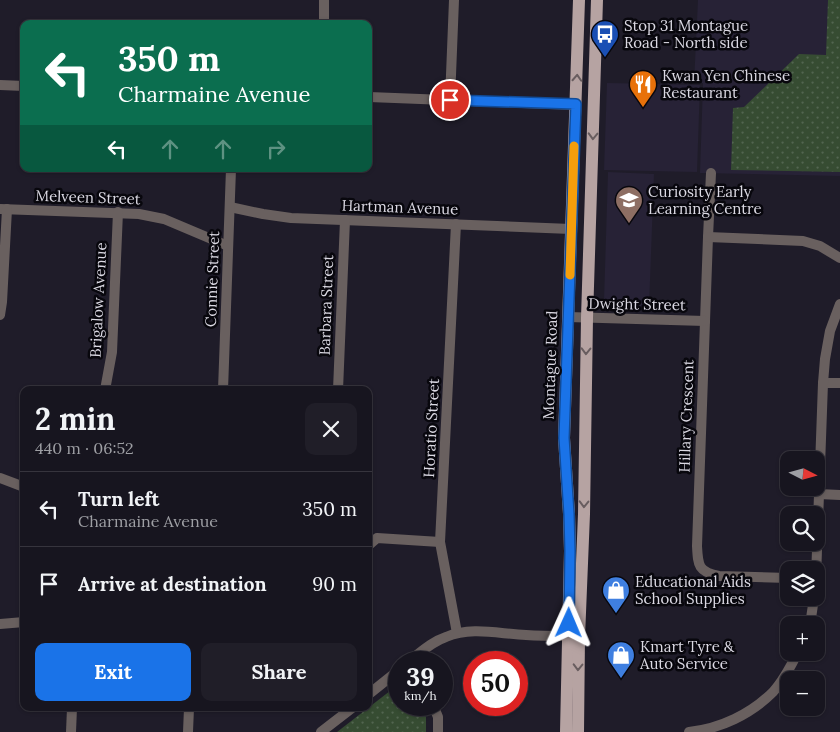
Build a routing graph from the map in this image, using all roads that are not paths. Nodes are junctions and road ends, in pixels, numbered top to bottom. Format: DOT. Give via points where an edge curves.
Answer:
graph roads {
  1 [pos="324,0"];
  2 [pos="454,0"];
  3 [pos="579,0"];
  4 [pos="597,0"];
  5 [pos="324,20"];
  6 [pos="0,85"];
  7 [pos="20,86"];
  8 [pos="372,97"];
  9 [pos="450,100"];
  10 [pos="576,104"];
  11 [pos="594,105"];
  12 [pos="231,172"];
  13 [pos="712,173"];
  14 [pos="230,207"];
  15 [pos="4,209"];
  16 [pos="118,212"];
  17 [pos="344,220"];
  18 [pos="456,224"];
  19 [pos="571,229"];
  20 [pos="708,237"];
  21 [pos="228,246"];
  22 [pos="840,258"];
  23 [pos="840,304"];
  24 [pos="0,316"];
  25 [pos="568,317"];
  26 [pos="587,318"];
  27 [pos="705,321"];
  28 [pos="823,383"];
  29 [pos="840,383"];
  30 [pos="106,386"];
  31 [pos="222,386"];
  32 [pos="338,386"];
  33 [pos="821,451"];
  34 [pos="0,478"];
  35 [pos="20,486"];
  36 [pos="825,494"];
  37 [pos="840,494"];
  38 [pos="819,496"];
  39 [pos="372,542"];
  40 [pos="440,542"];
  41 [pos="817,561"];
  42 [pos="780,578"];
  43 [pos="20,622"];
  44 [pos="0,624"];
  45 [pos="457,633"];
  46 [pos="574,637"];
  47 [pos="423,651"];
  48 [pos="793,661"];
  49 [pos="388,679"];
  50 [pos="372,692"];
  51 [pos="72,711"];
  52 [pos="189,711"];
  53 [pos="348,711"];
  54 [pos="438,716"];
  55 [pos="71,732"];
  56 [pos="188,732"];
  57 [pos="321,732"];
  58 [pos="438,732"];
  59 [pos="566,732"];
  60 [pos="573,732"];
  61 [pos="578,732"];
  62 [pos="692,732"];
  1 -- 5 [label="street"];
  2 -- 9 [label="street"];
  10 -- 3 [label="main road, Montague Road, one-way"];
  4 -- 11 [label="main road, Montague Road"];
  6 -- 7 [label="street"];
  8 -- 9 [label="street"];
  9 -- 10 [label="street"];
  10 -- 11 [label="main road"];
  10 -- 19 [label="main road, Montague Road"];
  11 -- 26 [label="main road, Montague Road, one-way"];
  12 -- 14 [label="street, Connie Street"];
  13 -- 20 [label="street, Hillary Crescent"];
  14 -- 17 [label="street, Hartman Avenue" via="279,217"];
  14 -- 21 [label="street, Connie Street"];
  15 -- 16 [label="street, Melveen Street"];
  15 -- 24 [label="street"];
  16 -- 21 [label="street, Melveen Street" via="164,219"];
  16 -- 30 [label="street, Brigalow Avenue" via="112,352"];
  17 -- 18 [label="street, Hartman Avenue"];
  17 -- 32 [label="street, Barbara Street"];
  18 -- 19 [label="street, Hartman Avenue"];
  18 -- 40 [label="street, Horatio Street"];
  19 -- 25 [label="main road, Montague Road"];
  20 -- 22 [label="street" via="803,241 820,246"];
  20 -- 27 [label="street, Hillary Crescent"];
  21 -- 31 [label="street, Connie Street"];
  23 -- 28 [label="street" via="830,331"];
  25 -- 26 [label="street, Dwight Street"];
  25 -- 46 [label="main road, Montague Road" via="564,438"];
  26 -- 27 [label="street, Dwight Street"];
  26 -- 46 [label="main road, Montague Road, one-way" via="584,514"];
  27 -- 42 [label="street, Hillary Crescent" via="697,546 700,567 706,573 719,576"];
  28 -- 29 [label="street"];
  28 -- 33 [label="street"];
  34 -- 35 [label="street"];
  36 -- 37 [label="street"];
  38 -- 41 [label="street"];
  39 -- 40 [label="street" via="377,538"];
  40 -- 45 [label="street, Horatio Street"];
  43 -- 44 [label="street"];
  45 -- 46 [label="street" via="476,631"];
  45 -- 47 [label="street"];
  46 -- 59 [label="main road, Montague Road"];
  46 -- 61 [label="main road, Montague Road, one-way"];
  48 -- 62 [label="street" via="777,687 754,708 712,728"];
  49 -- 50 [label="street"];
  51 -- 55 [label="street"];
  52 -- 56 [label="street"];
  53 -- 57 [label="street"];
  54 -- 58 [label="street"];
  59 -- 60 [label="main road"];
}
